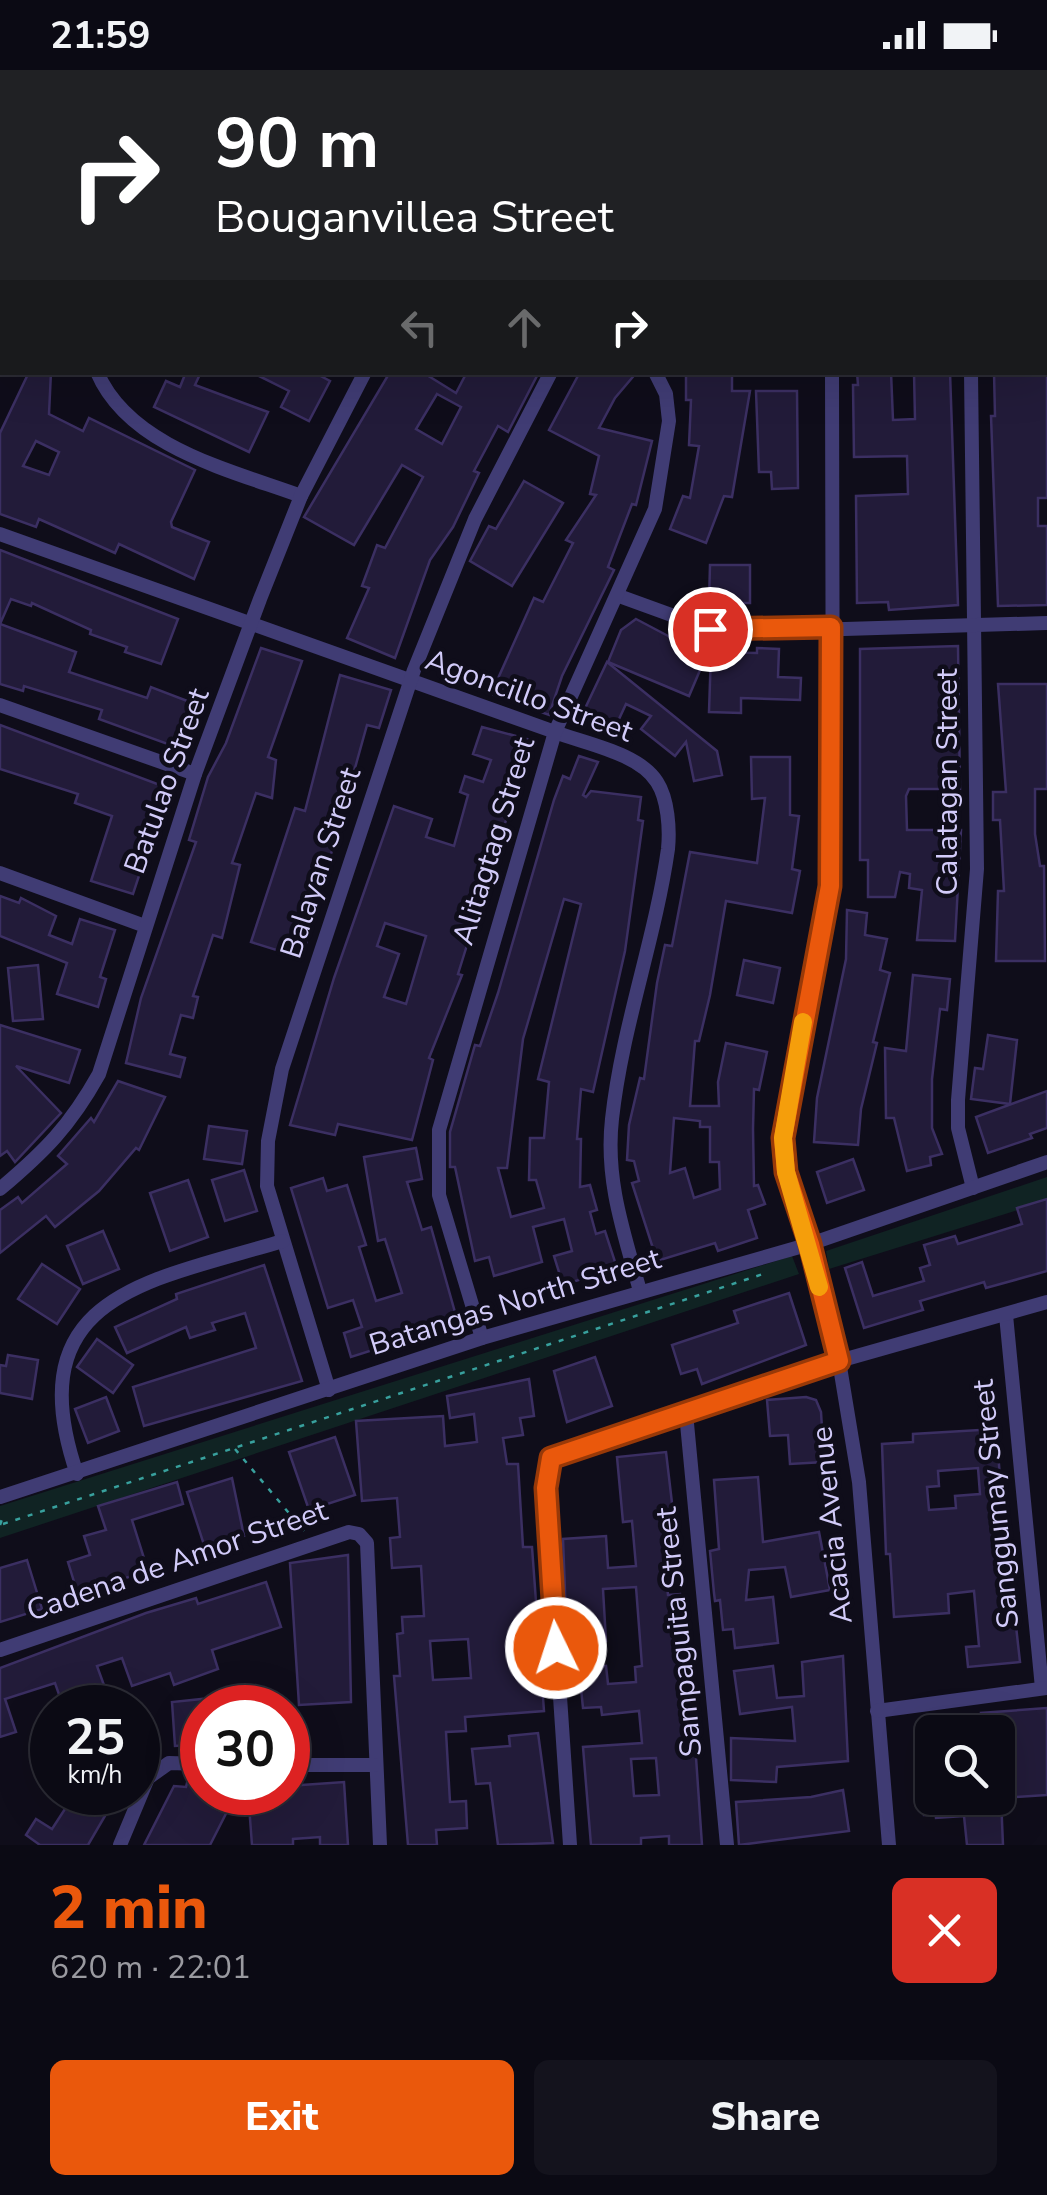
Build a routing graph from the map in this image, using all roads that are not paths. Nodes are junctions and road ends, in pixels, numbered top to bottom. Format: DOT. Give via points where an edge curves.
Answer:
graph roads {
  1 [pos="98,375"];
  2 [pos="363,375"];
  3 [pos="549,375"];
  4 [pos="656,375"];
  5 [pos="832,375"];
  6 [pos="972,375"];
  7 [pos="301,496"];
  8 [pos="0,534"];
  9 [pos="619,596"];
  10 [pos="1047,623"];
  11 [pos="254,624"];
  12 [pos="974,626"];
  13 [pos="831,627"];
  14 [pos="410,683"];
  15 [pos="0,706"];
  16 [pos="555,732"];
  17 [pos="196,774"];
  18 [pos="0,873"];
  19 [pos="145,926"];
  20 [pos="1047,1162"];
  21 [pos="973,1188"];
  22 [pos="0,1189"];
  23 [pos="282,1241"];
  24 [pos="810,1244"];
  25 [pos="640,1290"];
  26 [pos="1047,1302"];
  27 [pos="1006,1315"];
  28 [pos="482,1338"];
  29 [pos="839,1361"];
  30 [pos="329,1390"];
  31 [pos="686,1413"];
  32 [pos="77,1474"];
  33 [pos="0,1497"];
  34 [pos="0,1650"];
  35 [pos="1044,1688"];
  36 [pos="878,1710"];
  37 [pos="180,1763"];
  38 [pos="310,1765"];
  39 [pos="374,1765"];
  40 [pos="120,1845"];
  41 [pos="380,1845"];
  42 [pos="570,1845"];
  43 [pos="727,1845"];
  44 [pos="890,1845"];
  1 -- 7 [label="street" via="108,398 139,426 211,463"];
  2 -- 7 [label="street, Batulao Street"];
  3 -- 14 [label="street, Balayan Street" via="475,519"];
  4 -- 9 [label="street, Alitagtag Street" via="666,394 665,452 655,509"];
  5 -- 13 [label="street, Acacia Avenue"];
  6 -- 12 [label="street, Calatagan Street"];
  7 -- 11 [label="street, Batulao Street"];
  8 -- 11 [label="street, Agoncillo Street"];
  9 -- 13 [label="street" via="710,629"];
  9 -- 16 [label="street, Alitagtag Street"];
  10 -- 12 [label="street"];
  11 -- 14 [label="street, Agoncillo Street"];
  11 -- 17 [label="street, Batulao Street"];
  12 -- 13 [label="street"];
  12 -- 21 [label="street, Calatagan Street" via="978,868 958,1100"];
  13 -- 24 [label="street, Acacia Avenue" via="830,886 783,1138 786,1172"];
  14 -- 16 [label="street, Agoncillo Street"];
  14 -- 23 [label="street, Balayan Street" via="282,1069 268,1141 268,1186"];
  15 -- 17 [label="street"];
  16 -- 25 [label="street, Agoncillo Street" via="639,764 658,782 667,811 668,846 612,1120 614,1200"];
  16 -- 28 [label="street, Alitagtag Street" via="439,1130 438,1195"];
  17 -- 19 [label="street, Batulao Street"];
  18 -- 19 [label="street"];
  19 -- 22 [label="street, Batulao Street" via="99,1074 74,1120"];
  20 -- 21 [label="street, Batangas North Street"];
  21 -- 24 [label="street, Batangas North Street"];
  23 -- 30 [label="street, Balayan Street"];
  23 -- 32 [label="street" via="162,1277 96,1314 71,1350 58,1396"];
  24 -- 25 [label="street, Batangas North Street"];
  24 -- 29 [label="street, Acacia Avenue"];
  25 -- 28 [label="street, Batangas North Street"];
  26 -- 27 [label="street"];
  27 -- 29 [label="street"];
  27 -- 35 [label="street, Sanggumay Street"];
  28 -- 30 [label="street, Batangas North Street"];
  29 -- 31 [label="street"];
  29 -- 36 [label="street, Acacia Avenue" via="859,1482"];
  30 -- 32 [label="street, Batangas North Street"];
  31 -- 42 [label="street" via="551,1458 546,1488"];
  31 -- 43 [label="street, Sampaguita Street"];
  32 -- 33 [label="street, Batangas North Street"];
  34 -- 39 [label="street, Cadena de Amor Street" via="360,1534 367,1544"];
  35 -- 36 [label="street"];
  36 -- 44 [label="street, Acacia Avenue"];
  37 -- 40 [label="street" via="148,1778"];
  38 -- 39 [label="street"];
  39 -- 41 [label="street, Cadena de Amor Street"];
}
